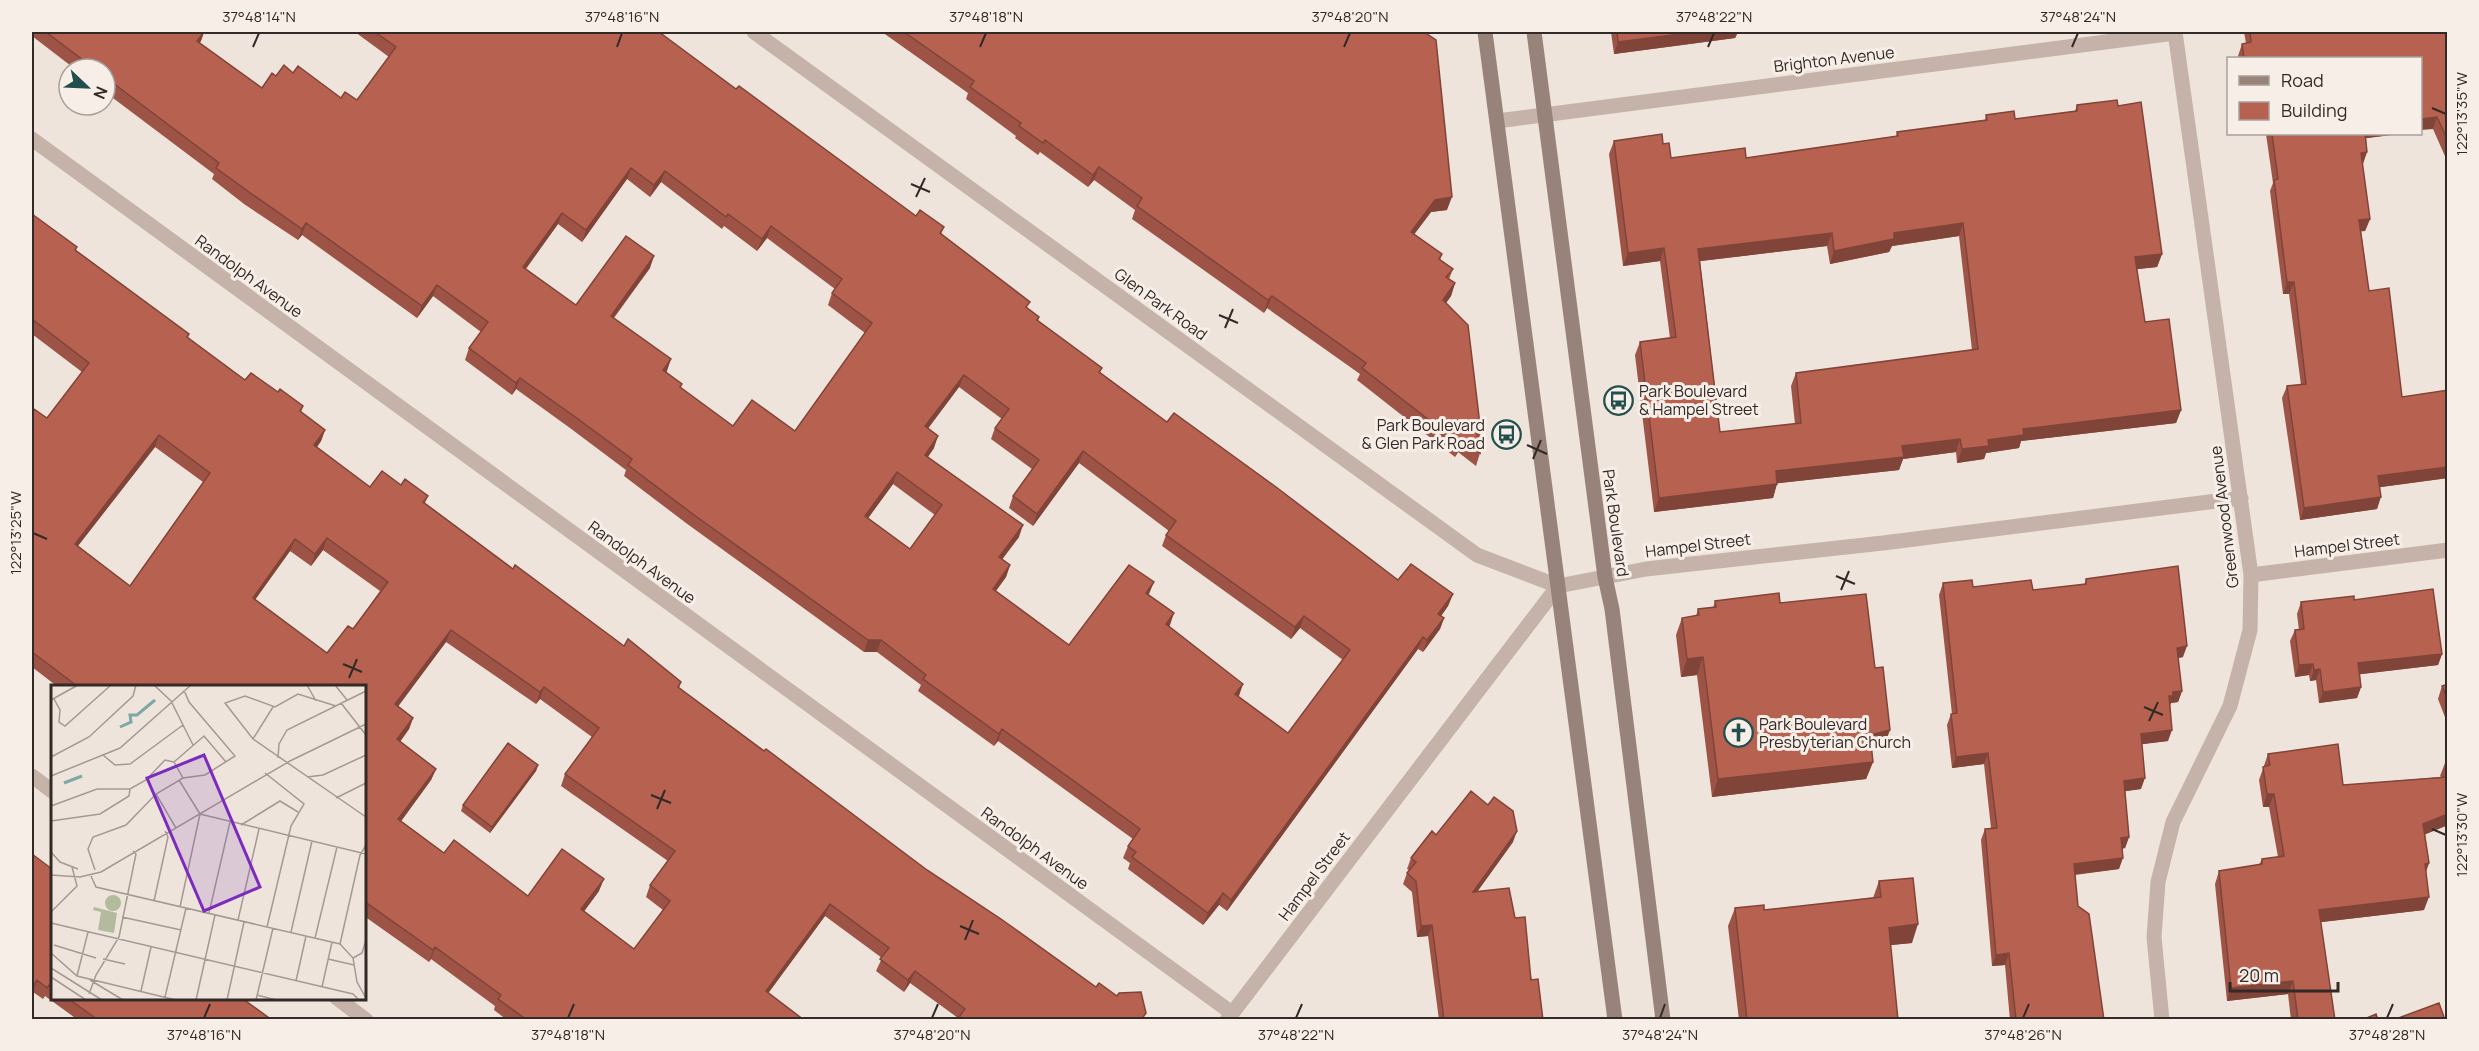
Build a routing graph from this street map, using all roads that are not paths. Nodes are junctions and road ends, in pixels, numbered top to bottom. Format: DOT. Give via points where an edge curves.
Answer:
graph roads {
  1 [pos="754,32"];
  2 [pos="1485,32"];
  3 [pos="1534,32"];
  4 [pos="2175,32"];
  5 [pos="1545,116"];
  6 [pos="1497,121"];
  7 [pos="32,139"];
  8 [pos="2241,498"];
  9 [pos="2448,550"];
  10 [pos="2251,575"];
  11 [pos="1605,577"];
  12 [pos="1558,586"];
  13 [pos="32,776"];
  14 [pos="51,790"];
  15 [pos="338,1000"];
  16 [pos="1229,1016"];
  17 [pos="366,1020"];
  18 [pos="1615,1020"];
  19 [pos="1664,1020"];
  20 [pos="2162,1020"];
  1 -- 12 [label="street, Glen Park Road" via="1477,555"];
  2 -- 6 [label="main road"];
  3 -- 5 [label="main road, Park Boulevard"];
  4 -- 5 [label="street, Brighton Avenue"];
  4 -- 8 [label="street, Greenwood Avenue"];
  5 -- 6 [label="street, Brighton Avenue"];
  5 -- 11 [label="main road, Park Boulevard"];
  6 -- 12 [label="main road"];
  7 -- 16 [label="street, Randolph Avenue"];
  8 -- 10 [label="street, Greenwood Avenue"];
  8 -- 11 [label="street, Hampel Street" via="1646,568"];
  9 -- 10 [label="street, Hampel Street"];
  10 -- 20 [label="street, Greenwood Avenue" via="2250,630 2230,706 2172,822 2158,882 2154,938"];
  11 -- 12 [label="street, Hampel Street"];
  11 -- 19 [label="main road, Park Boulevard"];
  12 -- 16 [label="street, Hampel Street"];
  12 -- 18 [label="main road"];
  13 -- 14 [label="street"];
  15 -- 17 [label="street"];
}
